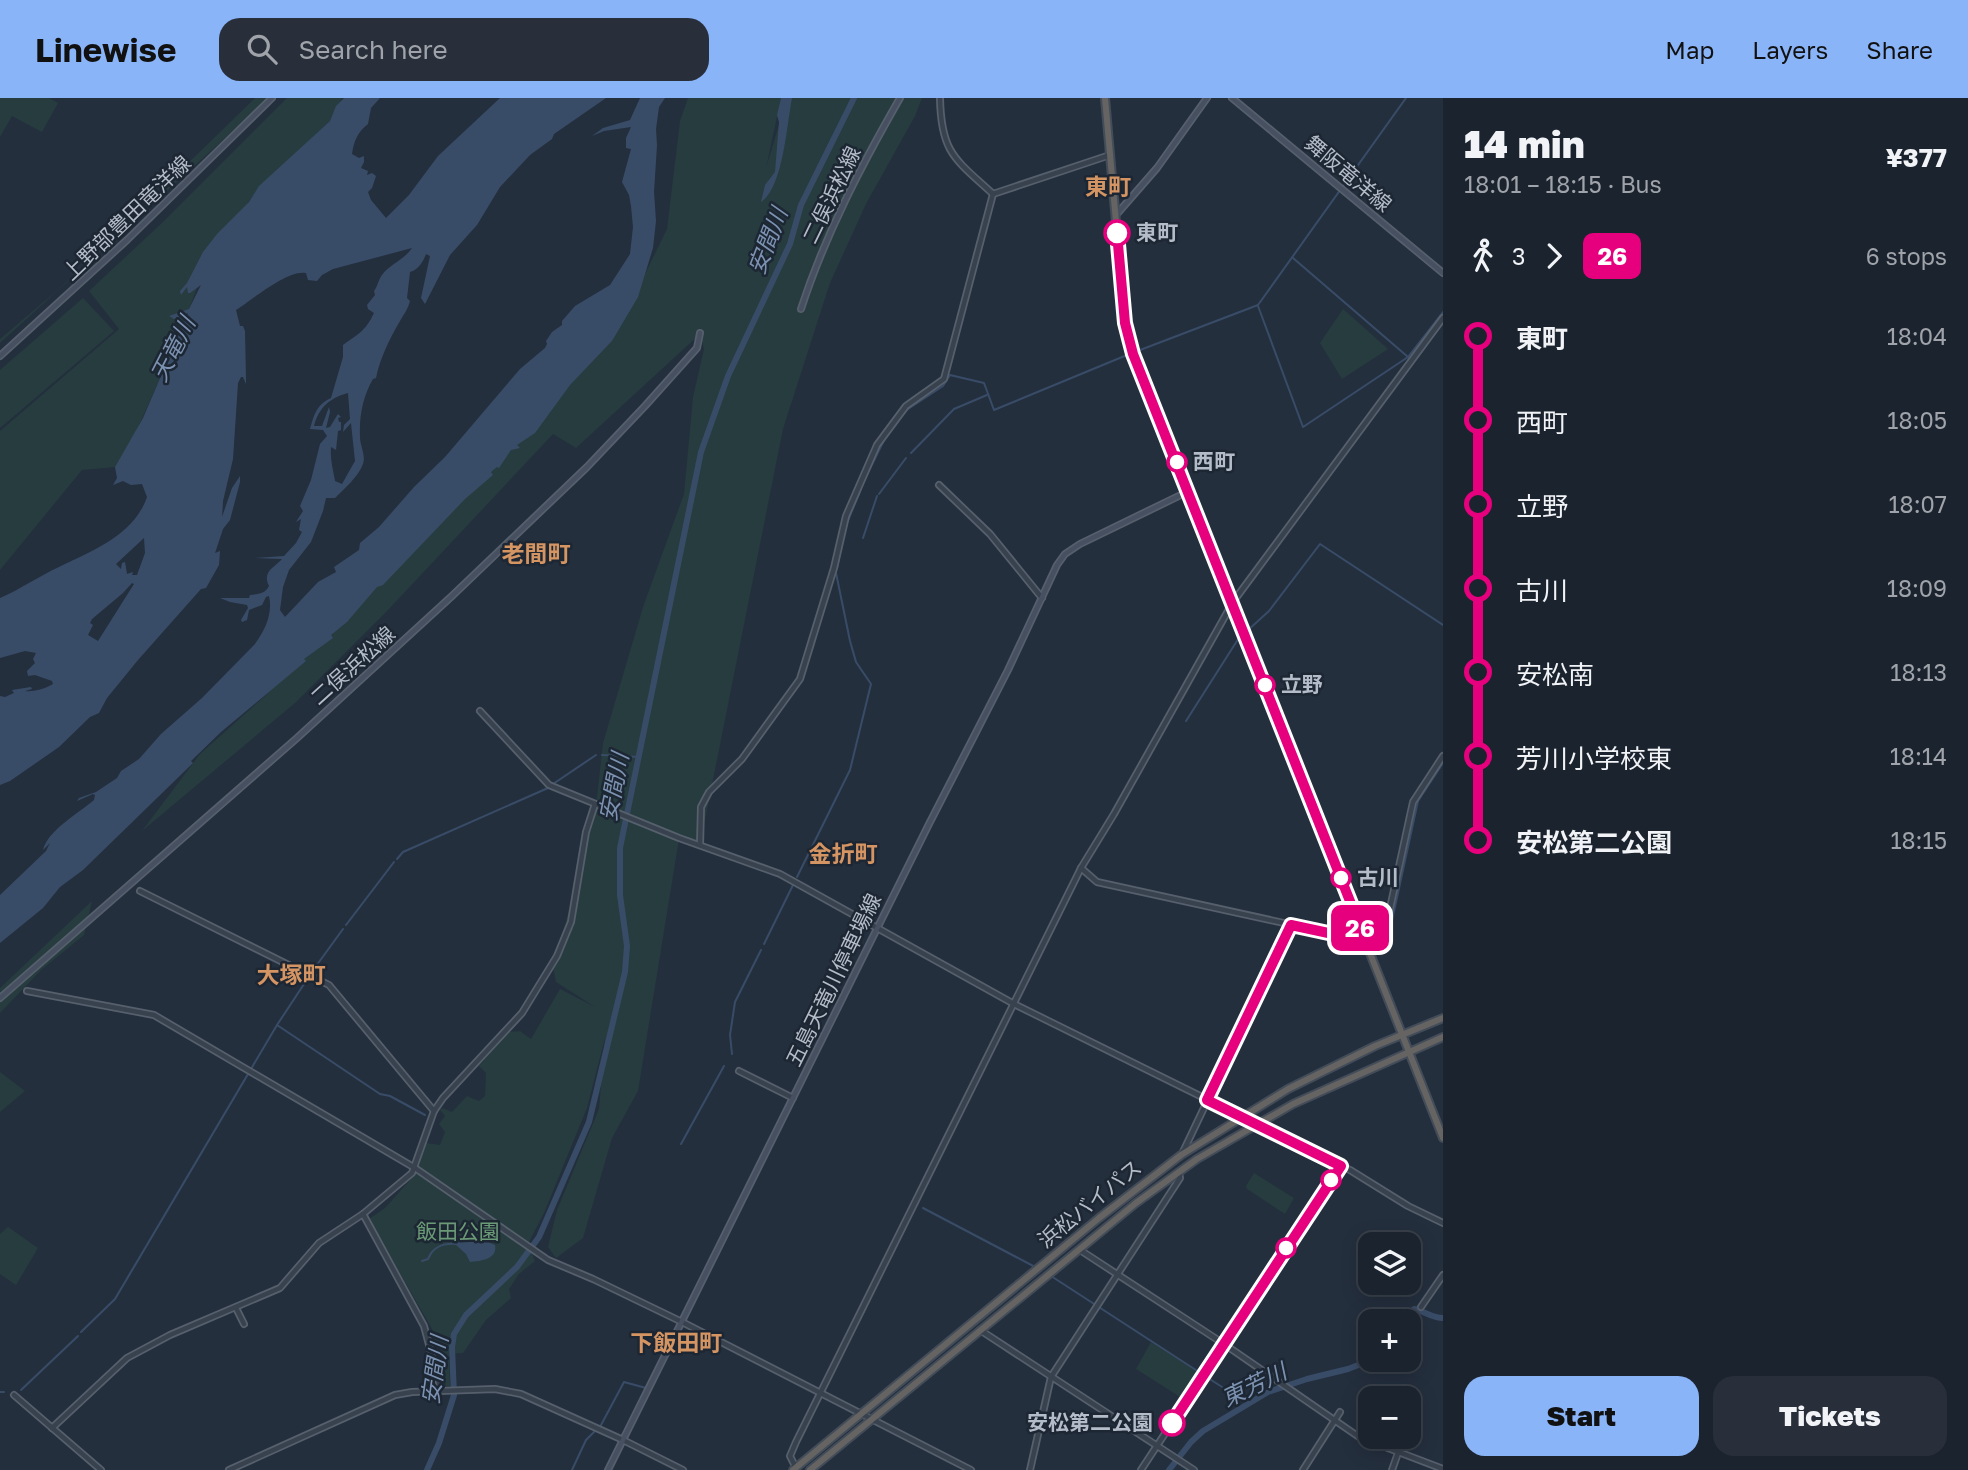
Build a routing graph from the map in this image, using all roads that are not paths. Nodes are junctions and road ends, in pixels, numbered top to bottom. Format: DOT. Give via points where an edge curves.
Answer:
graph roads {
  1 [pos="272,98"];
  2 [pos="900,98"];
  3 [pos="940,98"];
  4 [pos="1105,98"];
  5 [pos="1207,98"];
  6 [pos="1233,98"];
  7 [pos="1110,155"];
  8 [pos="993,194"];
  9 [pos="1115,215"];
  10 [pos="1443,273"];
  11 [pos="801,309"];
  12 [pos="1443,318"];
  13 [pos="700,333"];
  14 [pos="0,356"];
  15 [pos="939,485"];
  16 [pos="1189,491"];
  17 [pos="1042,597"];
  18 [pos="1233,602"];
  19 [pos="480,711"];
  20 [pos="1443,756"];
  21 [pos="594,803"];
  22 [pos="699,845"];
  23 [pos="1081,867"];
  24 [pos="140,891"];
  25 [pos="1291,925"];
  26 [pos="878,928"];
  27 [pos="1365,939"];
  28 [pos="27,990"];
  29 [pos="0,998"];
  30 [pos="1014,1004"];
  31 [pos="1443,1018"];
  32 [pos="1402,1034"];
  33 [pos="1443,1037"];
  34 [pos="1409,1052"];
  35 [pos="739,1071"];
  36 [pos="793,1098"];
  37 [pos="1207,1100"];
  38 [pos="435,1111"];
  39 [pos="1242,1117"];
  40 [pos="1257,1124"];
  41 [pos="1443,1138"];
  42 [pos="1181,1155"];
  43 [pos="1341,1166"];
  44 [pos="415,1168"];
  45 [pos="1179,1172"];
  46 [pos="363,1214"];
  47 [pos="1443,1223"];
  48 [pos="1080,1250"];
  49 [pos="1117,1275"];
  50 [pos="1443,1275"];
  51 [pos="1421,1307"];
  52 [pos="236,1308"];
  53 [pos="682,1322"];
  54 [pos="244,1324"];
  55 [pos="980,1331"];
  56 [pos="1224,1344"];
  57 [pos="1051,1377"];
  58 [pos="440,1391"];
  59 [pos="821,1393"];
  60 [pos="14,1395"];
  61 [pos="1340,1412"];
  62 [pos="862,1413"];
  63 [pos="874,1419"];
  64 [pos="1334,1421"];
  65 [pos="52,1428"];
  66 [pos="623,1440"];
  67 [pos="1157,1446"];
  68 [pos="1398,1453"];
  69 [pos="795,1469"];
  70 [pos="1443,1469"];
  71 [pos="101,1470"];
  72 [pos="229,1470"];
  73 [pos="608,1470"];
  74 [pos="683,1470"];
  75 [pos="810,1470"];
  76 [pos="971,1470"];
  77 [pos="1030,1470"];
  78 [pos="1141,1470"];
  79 [pos="1194,1470"];
  80 [pos="1303,1470"];
  81 [pos="1392,1470"];
  1 -- 14 [label="main road, 上野部豊田竜洋線"];
  2 -- 11 [label="main road, 二俣浜松線" via="821,252"];
  3 -- 8 [label="street" via="948,149"];
  4 -- 7 [label="highway"];
  5 -- 9 [label="main road" via="1157,168"];
  6 -- 10 [label="main road, 舞阪竜洋線"];
  7 -- 8 [label="street"];
  7 -- 9 [label="highway"];
  8 -- 22 [label="street" via="944,379 906,407 877,445 846,516 800,679 742,759 709,792 700,812"];
  9 -- 16 [label="highway" via="1125,323"];
  12 -- 18 [label="street"];
  13 -- 29 [label="main road, 二俣浜松線" via="697,348 645,406 462,587"];
  15 -- 17 [label="street" via="990,534"];
  16 -- 17 [label="main road, 五島天竜川停車場線" via="1072,549 1057,565"];
  16 -- 18 [label="highway"];
  17 -- 26 [label="main road, 五島天竜川停車場線"];
  18 -- 23 [label="street"];
  18 -- 27 [label="highway"];
  19 -- 21 [label="street" via="549,785"];
  20 -- 27 [label="street" via="1413,802 1387,922"];
  21 -- 22 [label="street"];
  21 -- 38 [label="street" via="571,922 557,957 522,1013"];
  22 -- 26 [label="street" via="780,874"];
  23 -- 25 [label="street" via="1097,882"];
  23 -- 30 [label="street"];
  24 -- 38 [label="street" via="329,985"];
  25 -- 27 [label="street"];
  25 -- 37 [label="street"];
  26 -- 30 [label="street"];
  26 -- 36 [label="main road, 五島天竜川停車場線"];
  27 -- 32 [label="highway"];
  28 -- 44 [label="street" via="154,1015"];
  30 -- 37 [label="street"];
  30 -- 59 [label="street"];
  31 -- 32 [label="highway, 浜松バイパス"];
  32 -- 34 [label="highway"];
  32 -- 39 [label="highway, 浜松バイパス" via="1322,1071"];
  33 -- 34 [label="highway, 浜松バイパス"];
  34 -- 40 [label="highway, 浜松バイパス" via="1337,1082"];
  34 -- 41 [label="highway"];
  35 -- 36 [label="street"];
  36 -- 53 [label="main road, 五島天竜川停車場線"];
  37 -- 39 [label="street"];
  37 -- 42 [label="street"];
  38 -- 44 [label="street"];
  39 -- 40 [label="street"];
  39 -- 42 [label="highway, 浜松バイパス"];
  40 -- 43 [label="street"];
  40 -- 45 [label="highway, 浜松バイパス"];
  42 -- 62 [label="highway, 浜松バイパス"];
  43 -- 47 [label="street"];
  43 -- 56 [label="street"];
  44 -- 46 [label="street"];
  44 -- 53 [label="street" via="548,1260"];
  45 -- 48 [label="highway, 浜松バイパス"];
  45 -- 49 [label="street" via="1180,1178"];
  46 -- 52 [label="street" via="318,1243 274,1292"];
  46 -- 58 [label="street" via="425,1326"];
  48 -- 49 [label="street"];
  48 -- 55 [label="highway, 浜松バイパス"];
  49 -- 56 [label="street"];
  49 -- 57 [label="street"];
  50 -- 51 [label="street"];
  52 -- 54 [label="street"];
  52 -- 65 [label="street" via="120,1362"];
  53 -- 59 [label="street"];
  53 -- 66 [label="main road, 五島天竜川停車場線"];
  55 -- 57 [label="street"];
  55 -- 63 [label="highway, 浜松バイパス"];
  56 -- 64 [label="street"];
  56 -- 67 [label="street"];
  57 -- 67 [label="street"];
  57 -- 77 [label="street"];
  58 -- 66 [label="street" via="495,1389 521,1394"];
  58 -- 72 [label="street" via="404,1393 382,1400"];
  59 -- 62 [label="street"];
  59 -- 69 [label="street" via="792,1451"];
  60 -- 65 [label="street"];
  61 -- 64 [label="street"];
  62 -- 63 [label="street"];
  62 -- 69 [label="highway, 浜松バイパス"];
  63 -- 75 [label="highway, 浜松バイパス"];
  63 -- 76 [label="street"];
  64 -- 68 [label="street"];
  64 -- 80 [label="street"];
  65 -- 71 [label="street"];
  66 -- 73 [label="main road, 五島天竜川停車場線"];
  66 -- 74 [label="street"];
  67 -- 78 [label="street"];
  67 -- 79 [label="street"];
  68 -- 70 [label="street"];
  68 -- 81 [label="street"];
}
